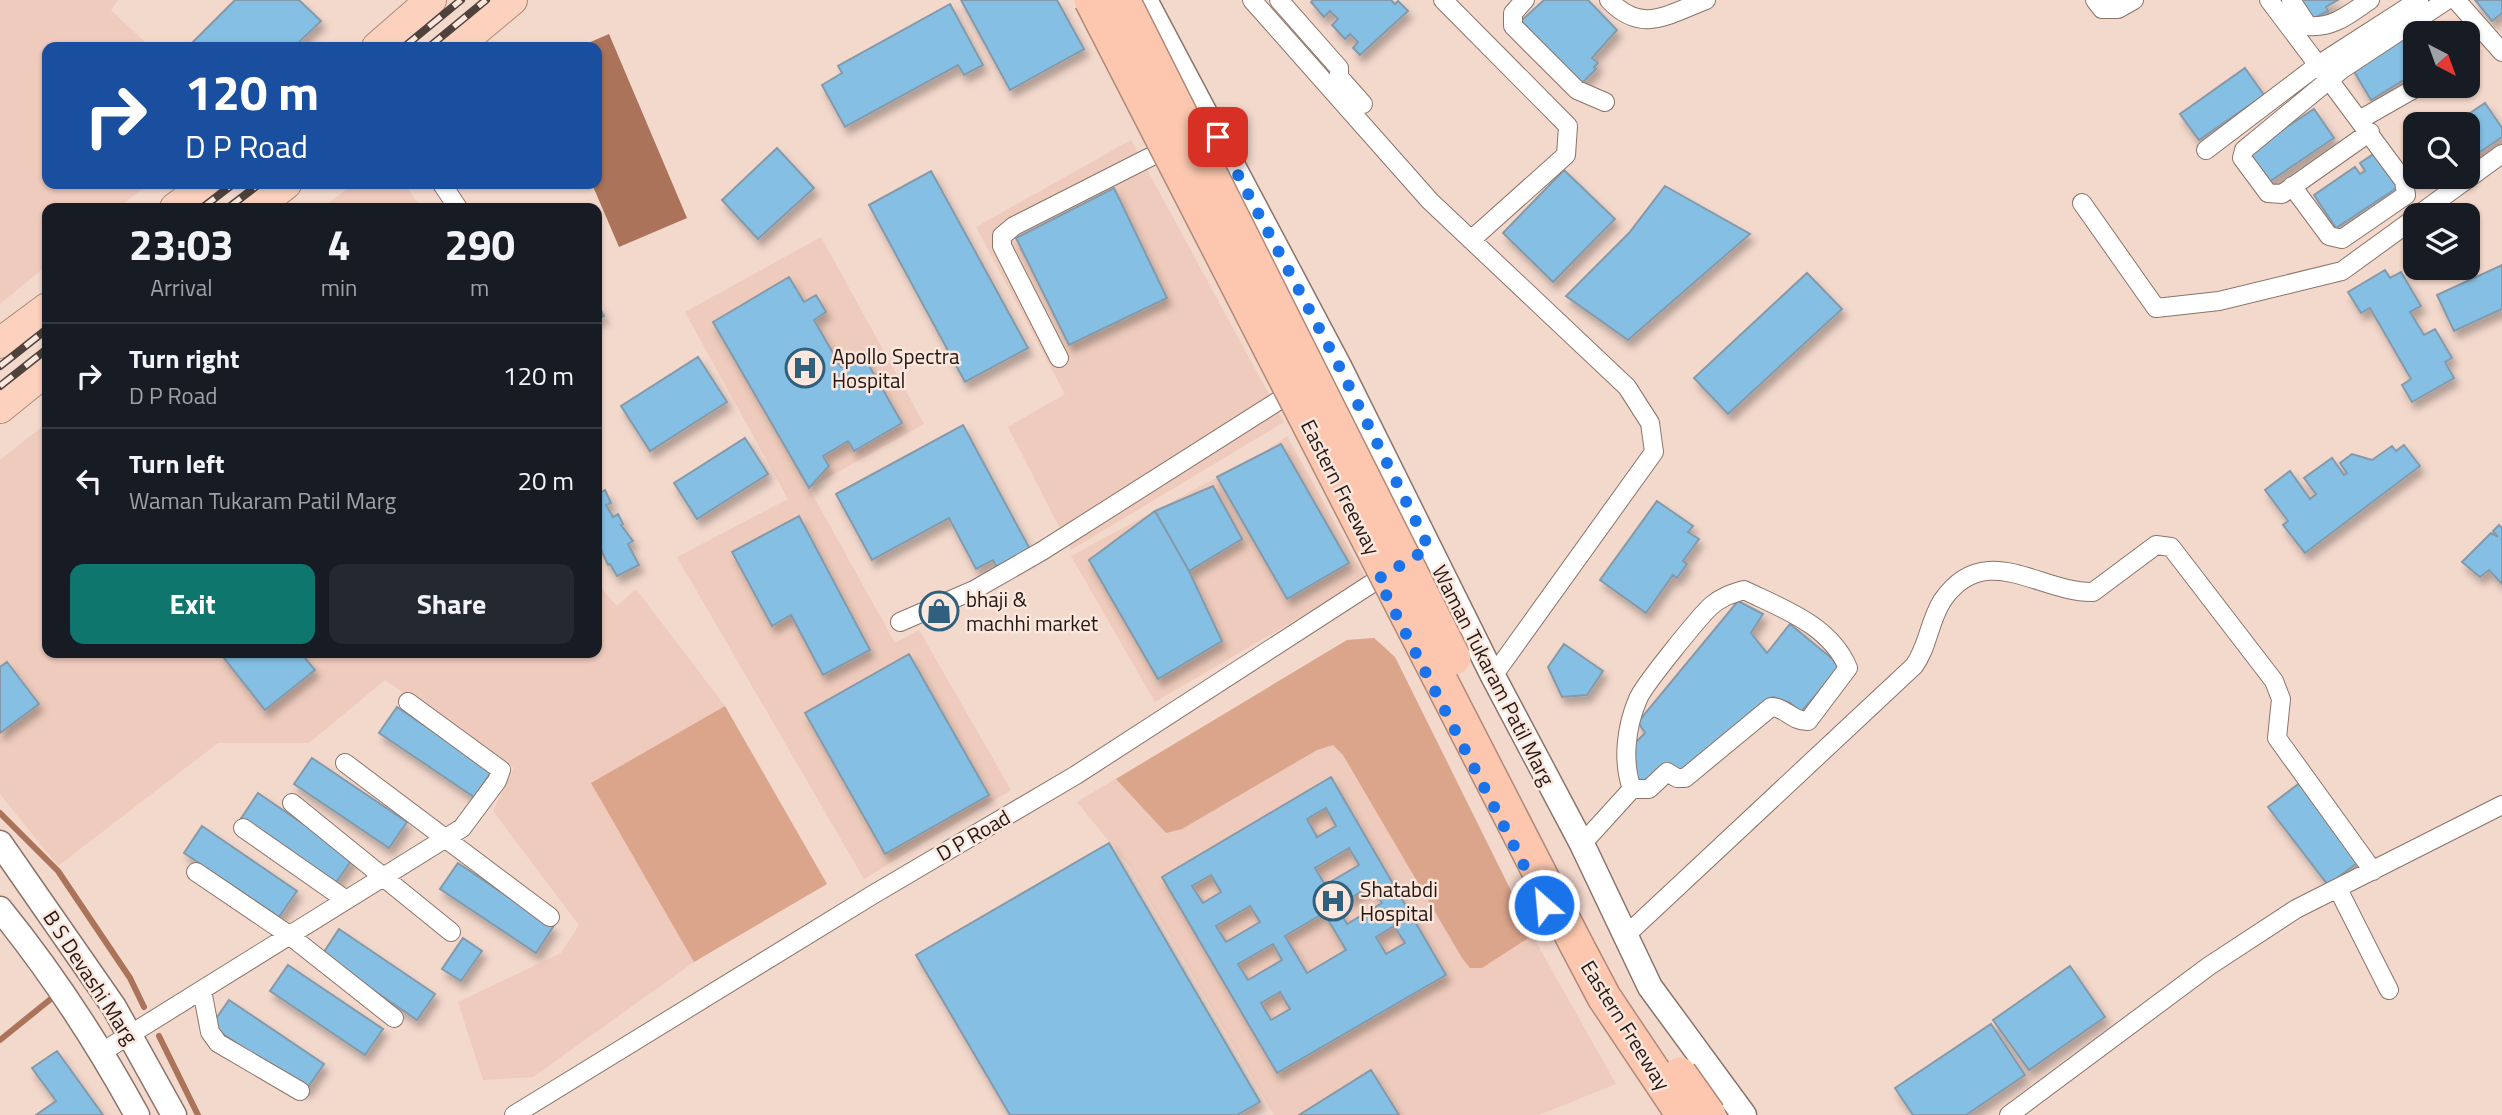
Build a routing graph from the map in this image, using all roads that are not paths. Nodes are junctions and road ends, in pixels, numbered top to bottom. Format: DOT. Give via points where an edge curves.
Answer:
graph roads {
  1 [pos="431,0"];
  2 [pos="512,0"];
  3 [pos="1084,0"];
  4 [pos="1091,0"];
  5 [pos="1124,0"];
  6 [pos="1252,0"];
  7 [pos="1279,0"];
  8 [pos="1443,0"];
  9 [pos="1525,0"];
  10 [pos="1609,0"];
  11 [pos="1706,0"];
  12 [pos="2095,0"];
  13 [pos="2134,0"];
  14 [pos="2269,0"];
  15 [pos="2291,0"];
  16 [pos="2370,0"];
  17 [pos="2447,0"];
  18 [pos="2456,0"];
  19 [pos="1150,8"];
  20 [pos="2422,17"];
  21 [pos="2295,22"];
  22 [pos="1103,38"];
  23 [pos="383,42"];
  24 [pos="462,42"];
  25 [pos="2502,52"];
  26 [pos="2318,65"];
  27 [pos="2331,80"];
  28 [pos="2403,98"];
  29 [pos="1605,102"];
  30 [pos="1363,104"];
  31 [pos="2366,125"];
  32 [pos="2206,150"];
  33 [pos="1162,151"];
  34 [pos="2502,154"];
  35 [pos="2292,186"];
  36 [pos="200,189"];
  37 [pos="280,189"];
  38 [pos="182,203"];
  39 [pos="261,203"];
  40 [pos="2082,203"];
  41 [pos="2435,203"];
  42 [pos="2403,226"];
  43 [pos="1471,240"];
  44 [pos="42,312"];
  45 [pos="1321,330"];
  46 [pos="0,342"];
  47 [pos="1059,358"];
  48 [pos="1267,358"];
  49 [pos="42,374"];
  50 [pos="1286,396"];
  51 [pos="0,408"];
  52 [pos="1429,548"];
  53 [pos="1378,579"];
  54 [pos="900,622"];
  55 [pos="1493,676"];
  56 [pos="408,702"];
  57 [pos="345,763"];
  58 [pos="1632,789"];
  59 [pos="292,803"];
  60 [pos="2502,805"];
  61 [pos="243,828"];
  62 [pos="445,838"];
  63 [pos="0,843"];
  64 [pos="1582,844"];
  65 [pos="2373,871"];
  66 [pos="196,872"];
  67 [pos="384,876"];
  68 [pos="2338,889"];
  69 [pos="346,900"];
  70 [pos="0,909"];
  71 [pos="550,917"];
  72 [pos="451,932"];
  73 [pos="289,935"];
  74 [pos="1624,937"];
  75 [pos="202,990"];
  76 [pos="2389,990"];
  77 [pos="394,1018"];
  78 [pos="131,1034"];
  79 [pos="102,1052"];
  80 [pos="300,1091"];
  81 [pos="136,1115"];
  82 [pos="174,1115"];
  83 [pos="514,1115"];
  84 [pos="1673,1115"];
  85 [pos="1684,1115"];
  86 [pos="1709,1115"];
  87 [pos="1744,1115"];
  88 [pos="2009,1115"];
  1 -- 23 [label="highway"];
  2 -- 24 [label="highway"];
  3 -- 22 [label="main road"];
  4 -- 85 [label="highway, Eastern Freeway, bridge" via="1575,942 1611,1008"];
  5 -- 86 [label="highway, Eastern Freeway, bridge" via="1586,919 1624,989"];
  6 -- 43 [label="street" via="1402,170"];
  7 -- 30 [label="street" via="1339,68 1339,77"];
  8 -- 43 [label="street" via="1568,126 1566,155"];
  9 -- 29 [label="street" via="1513,13 1513,26 1577,90"];
  10 -- 11 [label="street" via="1631,18 1648,21"];
  12 -- 13 [label="street" via="2102,9 2118,9"];
  14 -- 21 [label="street"];
  15 -- 21 [label="street"];
  16 -- 21 [label="street" via="2329,26"];
  17 -- 20 [label="street"];
  18 -- 25 [label="street"];
  19 -- 22 [label="main road"];
  19 -- 45 [label="main road, Waman Tukaram Patil Marg"];
  20 -- 26 [label="street"];
  20 -- 27 [label="street"];
  21 -- 26 [label="street"];
  22 -- 33 [label="main road"];
  26 -- 27 [label="street"];
  26 -- 32 [label="street"];
  27 -- 31 [label="street"];
  27 -- 35 [label="street" via="2244,150 2242,158 2268,193 2282,194"];
  28 -- 31 [label="street"];
  31 -- 35 [label="street"];
  31 -- 35 [label="street" via="2404,181 2406,195 2342,239 2329,236"];
  33 -- 47 [label="street" via="1002,236 1002,246"];
  33 -- 48 [label="main road"];
  34 -- 41 [label="street"];
  36 -- 38 [label="highway"];
  37 -- 39 [label="highway"];
  40 -- 42 [label="street" via="2156,308 2220,301 2342,271"];
  43 -- 55 [label="street" via="1627,387 1650,423 1654,452"];
  44 -- 46 [label="highway"];
  45 -- 48 [label="main road"];
  45 -- 52 [label="main road, Waman Tukaram Patil Marg"];
  48 -- 50 [label="main road"];
  49 -- 51 [label="highway"];
  50 -- 53 [label="main road"];
  50 -- 54 [label="street" via="1031,558 974,590"];
  52 -- 53 [label="street, D P Road"];
  52 -- 55 [label="main road, Waman Tukaram Patil Marg"];
  53 -- 83 [label="street, D P Road" via="1076,775"];
  53 -- 84 [label="main road" via="1592,1001"];
  55 -- 64 [label="main road, Waman Tukaram Patil Marg"];
  56 -- 62 [label="street" via="501,770 462,828"];
  57 -- 62 [label="street"];
  58 -- 58 [label="street" via="1649,789 1667,772 1685,778 1771,707 1800,722 1808,721 1848,668 1842,653 1809,622 1744,590 1726,596 1710,607 1638,696 1627,739"];
  58 -- 64 [label="street"];
  59 -- 67 [label="street"];
  60 -- 65 [label="street"];
  61 -- 69 [label="street"];
  62 -- 67 [label="street"];
  62 -- 71 [label="street"];
  63 -- 78 [label="main road, B S Devashi Marg"];
  64 -- 74 [label="main road, Waman Tukaram Patil Marg"];
  65 -- 68 [label="street"];
  65 -- 74 [label="street" via="2277,738 2281,699 2274,681 2171,547 2156,545 2093,592 2008,570 1971,576 1954,587 1932,621 1914,666"];
  66 -- 73 [label="street"];
  67 -- 69 [label="street"];
  67 -- 72 [label="street"];
  68 -- 76 [label="street"];
  68 -- 88 [label="street" via="2297,909 2209,966"];
  69 -- 73 [label="street"];
  70 -- 79 [label="main road, B S Devashi Marg" via="34,950"];
  73 -- 75 [label="street"];
  73 -- 77 [label="street"];
  74 -- 87 [label="main road, Waman Tukaram Patil Marg" via="1650,987"];
  75 -- 78 [label="street"];
  75 -- 80 [label="street" via="210,1031 218,1043"];
  78 -- 79 [label="street"];
  78 -- 82 [label="main road, B S Devashi Marg"];
  79 -- 81 [label="main road, B S Devashi Marg"];
}
